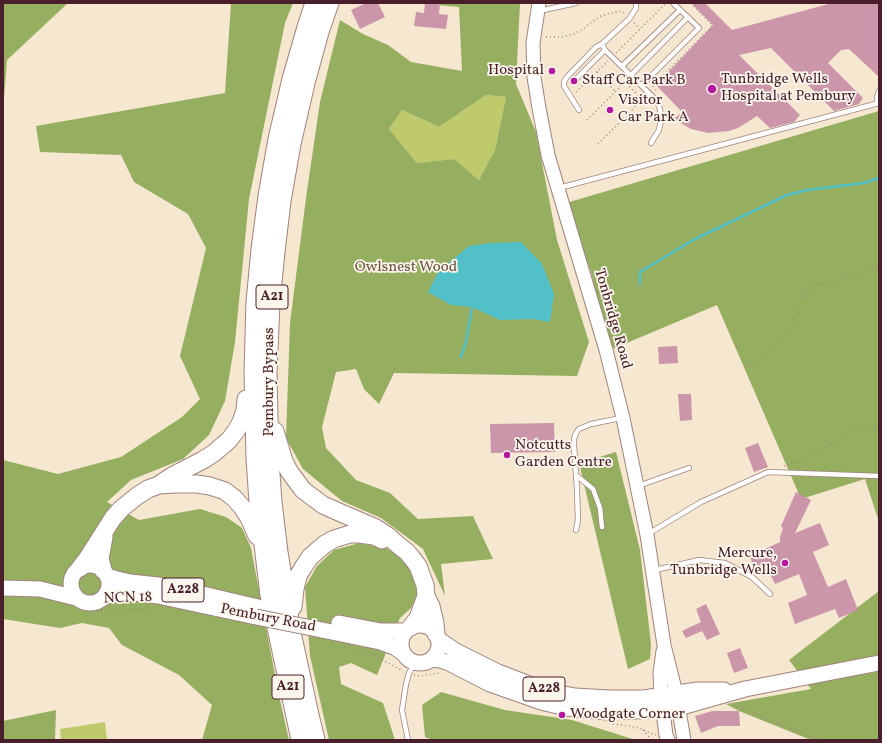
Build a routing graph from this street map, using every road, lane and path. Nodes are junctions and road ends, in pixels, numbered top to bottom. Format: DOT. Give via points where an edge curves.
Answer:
graph roads {
  1 [pos="314,3"];
  2 [pos="330,3"];
  3 [pos="576,3"];
  4 [pos="636,3"];
  5 [pos="666,3"];
  6 [pos="673,3"];
  7 [pos="691,3"];
  8 [pos="538,7"];
  9 [pos="680,10"];
  10 [pos="688,17"];
  11 [pos="629,18"];
  12 [pos="640,29"];
  13 [pos="534,37"];
  14 [pos="602,44"];
  15 [pos="605,50"];
  16 [pos="612,57"];
  17 [pos="622,66"];
  18 [pos="597,72"];
  19 [pos="631,75"];
  20 [pos="574,81"];
  21 [pos="642,86"];
  22 [pos="616,91"];
  23 [pos="879,91"];
  24 [pos="651,95"];
  25 [pos="571,98"];
  26 [pos="642,100"];
  27 [pos="878,104"];
  28 [pos="579,110"];
  29 [pos="587,120"];
  30 [pos="650,143"];
  31 [pos="598,144"];
  32 [pos="558,188"];
  33 [pos="879,269"];
  34 [pos="748,368"];
  35 [pos="253,372"];
  36 [pos="268,402"];
  37 [pos="623,418"];
  38 [pos="879,425"];
  39 [pos="689,468"];
  40 [pos="768,472"];
  41 [pos="576,475"];
  42 [pos="879,476"];
  43 [pos="159,485"];
  44 [pos="637,486"];
  45 [pos="602,527"];
  46 [pos="106,529"];
  47 [pos="576,530"];
  48 [pos="647,535"];
  49 [pos="398,545"];
  50 [pos="264,552"];
  51 [pos="653,570"];
  52 [pos="76,572"];
  53 [pos="105,573"];
  54 [pos="3,588"];
  55 [pos="40,590"];
  56 [pos="770,594"];
  57 [pos="105,596"];
  58 [pos="426,596"];
  59 [pos="78,603"];
  60 [pos="157,608"];
  61 [pos="257,612"];
  62 [pos="322,625"];
  63 [pos="409,629"];
  64 [pos="293,636"];
  65 [pos="437,636"];
  66 [pos="664,645"];
  67 [pos="403,653"];
  68 [pos="432,659"];
  69 [pos="415,662"];
  70 [pos="879,663"];
  71 [pos="677,701"];
  72 [pos="661,703"];
  73 [pos="739,707"];
  74 [pos="642,729"];
  75 [pos="300,740"];
  76 [pos="316,740"];
  77 [pos="408,740"];
  78 [pos="652,740"];
  79 [pos="668,740"];
  80 [pos="684,740"];
  81 [pos="819,740"];
  1 -- 35 [label="highway, Pembury Bypass / A21" via="291,80 267,196 255,302"];
  2 -- 36 [label="highway, Pembury Bypass / A21" via="306,83 282,201 271,303"];
  3 -- 8 [label="lane"];
  4 -- 11 [label="lane" via="636,8"];
  5 -- 12 [label="path"];
  6 -- 9 [label="lane"];
  7 -- 24 [label="path" via="713,25 653,86 656,89"];
  8 -- 13 [label="street, Tonbridge Road"];
  9 -- 10 [label="lane"];
  9 -- 17 [label="lane"];
  10 -- 19 [label="lane"];
  10 -- 21 [label="lane" via="699,28"];
  11 -- 12 [label="path"];
  11 -- 13 [label="path" via="619,11 601,16 574,34 562,37"];
  11 -- 14 [label="lane"];
  12 -- 16 [label="path"];
  13 -- 32 [label="street, Tonbridge Road" via="534,77 548,155"];
  14 -- 15 [label="lane"];
  14 -- 25 [label="lane" via="566,78 564,86"];
  15 -- 16 [label="lane"];
  15 -- 20 [label="lane"];
  16 -- 17 [label="lane"];
  16 -- 18 [label="path"];
  17 -- 19 [label="lane"];
  18 -- 22 [label="path"];
  18 -- 25 [label="path"];
  19 -- 21 [label="lane"];
  21 -- 24 [label="lane"];
  22 -- 26 [label="path" via="625,82"];
  22 -- 29 [label="path"];
  23 -- 27 [label="lane" via="876,97"];
  24 -- 26 [label="path"];
  24 -- 30 [label="lane" via="660,109 661,120 659,130"];
  25 -- 28 [label="lane"];
  26 -- 31 [label="path"];
  27 -- 32 [label="lane"];
  32 -- 37 [label="street, Tonbridge Road" via="606,350"];
  33 -- 34 [label="path" via="813,287 802,298 795,322 786,338"];
  35 -- 43 [label="highway, A21" via="243,416 229,440 214,453"];
  35 -- 50 [label="highway, Pembury Bypass / A21" via="255,458"];
  36 -- 49 [label="highway, A21" via="284,461 303,490 323,505 376,528"];
  36 -- 64 [label="highway, Pembury Bypass / A21" via="273,502"];
  37 -- 41 [label="lane" via="592,424 576,433"];
  37 -- 44 [label="street, Tonbridge Road"];
  38 -- 40 [label="path" via="850,432 827,447"];
  39 -- 44 [label="lane"];
  40 -- 42 [label="lane"];
  40 -- 48 [label="lane" via="701,502"];
  41 -- 45 [label="lane" via="593,490 600,508"];
  41 -- 47 [label="lane"];
  43 -- 46 [label="highway, A21" via="129,502"];
  43 -- 50 [label="highway, A21" via="197,484 225,491 242,507"];
  44 -- 48 [label="street, Tonbridge Road"];
  46 -- 52 [label="highway, A21"];
  46 -- 53 [label="highway, A21" via="100,559"];
  48 -- 51 [label="street, Tonbridge Road"];
  49 -- 58 [label="highway, A21" via="418,566"];
  49 -- 64 [label="highway, A21" via="374,536 350,534 334,539 317,550 298,576 293,600"];
  50 -- 75 [label="highway, Pembury Bypass / A21" via="269,595"];
  51 -- 56 [label="lane" via="699,560 725,563 752,577"];
  51 -- 66 [label="street, Tonbridge Road"];
  52 -- 53 [label="main road" via="86,565 92,565"];
  52 -- 55 [label="main road"];
  52 -- 59 [label="main road" via="70,582"];
  53 -- 57 [label="main road" via="109,581"];
  53 -- 61 [label="main road, Pembury Road / A228" via="124,580 207,595"];
  54 -- 55 [label="main road"];
  55 -- 59 [label="main road"];
  57 -- 59 [label="main road" via="94,603"];
  57 -- 61 [label="main road, Pembury Road / A228" via="158,596"];
  58 -- 63 [label="highway" via="418,618"];
  58 -- 65 [label="highway, A21" via="431,606"];
  59 -- 60 [label="path, NCN 18" via="95,611"];
  61 -- 62 [label="main road, Pembury Road / A228"];
  62 -- 63 [label="main road, Pembury Road / A228" via="381,631"];
  62 -- 67 [label="main road, Pembury Road / A228" via="380,642"];
  63 -- 65 [label="main road" via="418,625 425,626"];
  63 -- 67 [label="main road" via="401,642"];
  64 -- 76 [label="highway, Pembury Bypass / A21"];
  65 -- 68 [label="main road" via="438,650"];
  65 -- 72 [label="main road, A228" via="456,651 498,672 537,687 575,696 644,698"];
  66 -- 71 [label="street, Tonbridge Road"];
  66 -- 72 [label="street, Tonbridge Road" via="660,673"];
  67 -- 69 [label="main road"];
  68 -- 69 [label="main road" via="427,662"];
  68 -- 72 [label="main road, A228" via="450,663 490,684 566,708 607,712"];
  69 -- 77 [label="lane" via="406,684 402,710"];
  70 -- 71 [label="main road, A228"];
  71 -- 72 [label="main road, A228"];
  71 -- 80 [label="street, Tonbridge Road"];
  72 -- 79 [label="street, Tonbridge Road"];
  73 -- 81 [label="path"];
  74 -- 78 [label="path"];
}
